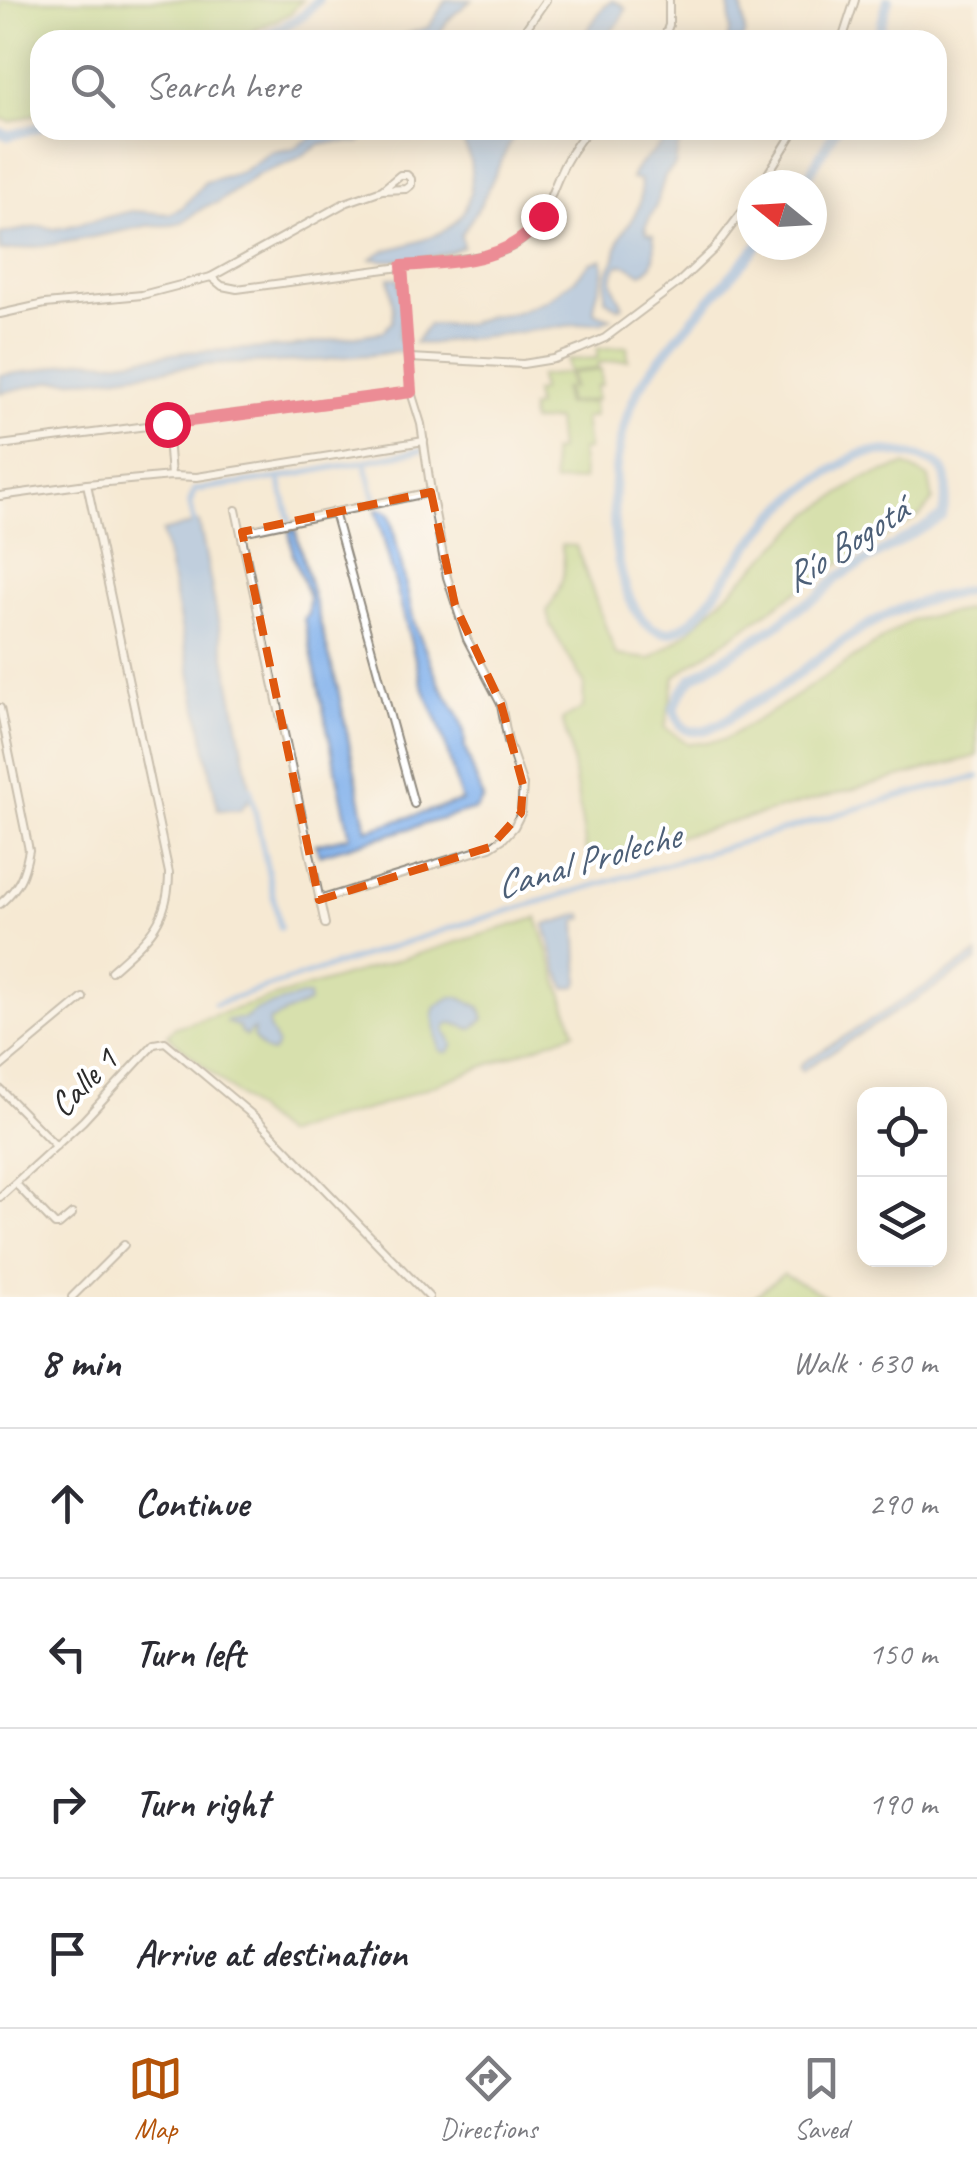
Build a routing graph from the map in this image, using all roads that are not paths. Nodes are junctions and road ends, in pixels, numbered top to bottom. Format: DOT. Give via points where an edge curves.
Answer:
graph roads {
  1 [pos="546,0"];
  2 [pos="669,0"];
  3 [pos="854,0"];
  4 [pos="525,30"];
  5 [pos="667,30"];
  6 [pos="845,30"];
  7 [pos="581,140"];
  8 [pos="789,140"];
  9 [pos="770,170"];
  10 [pos="382,190"];
  11 [pos="737,219"];
  12 [pos="402,266"];
  13 [pos="211,276"];
  14 [pos="0,314"];
  15 [pos="410,358"];
  16 [pos="411,392"];
  17 [pos="167,424"];
  18 [pos="424,441"];
  19 [pos="0,445"];
  20 [pos="171,476"];
  21 [pos="87,484"];
  22 [pos="430,492"];
  23 [pos="0,496"];
  24 [pos="236,510"];
  25 [pos="334,512"];
  26 [pos="242,532"];
  27 [pos="0,708"];
  28 [pos="414,804"];
  29 [pos="320,900"];
  30 [pos="0,904"];
  31 [pos="325,924"];
  32 [pos="111,971"];
  33 [pos="83,998"];
  34 [pos="0,1067"];
  35 [pos="0,1089"];
  36 [pos="56,1146"];
  37 [pos="16,1184"];
  38 [pos="0,1197"];
  39 [pos="72,1214"];
  40 [pos="124,1245"];
  41 [pos="72,1297"];
  42 [pos="430,1297"];
  1 -- 4 [label="street"];
  2 -- 5 [label="street"];
  3 -- 6 [label="street"];
  7 -- 12 [label="street" via="543,216 523,239 500,252"];
  8 -- 9 [label="street"];
  10 -- 13 [label="street"];
  11 -- 15 [label="street" via="678,283 580,350 523,364"];
  12 -- 13 [label="street" via="237,290"];
  12 -- 15 [label="street"];
  13 -- 14 [label="street" via="142,295"];
  15 -- 16 [label="street"];
  16 -- 17 [label="street"];
  16 -- 18 [label="street"];
  17 -- 19 [label="street"];
  17 -- 20 [label="street"];
  18 -- 20 [label="street"];
  18 -- 22 [label="street"];
  20 -- 21 [label="street"];
  21 -- 23 [label="street"];
  21 -- 32 [label="street" via="169,873 158,926"];
  22 -- 25 [label="street"];
  22 -- 29 [label="street" via="455,605 495,690 523,785 521,813 490,847"];
  24 -- 26 [label="street"];
  25 -- 26 [label="street"];
  25 -- 28 [label="street"];
  26 -- 29 [label="street"];
  27 -- 30 [label="street" via="29,850 18,887"];
  29 -- 31 [label="street"];
  33 -- 34 [label="street"];
  35 -- 36 [label="street"];
  36 -- 37 [label="street, Calle 1"];
  36 -- 42 [label="street, Calle 1" via="165,1042 257,1120"];
  37 -- 38 [label="street, Calle 1"];
  37 -- 39 [label="street" via="55,1225"];
  40 -- 41 [label="street"];
}
